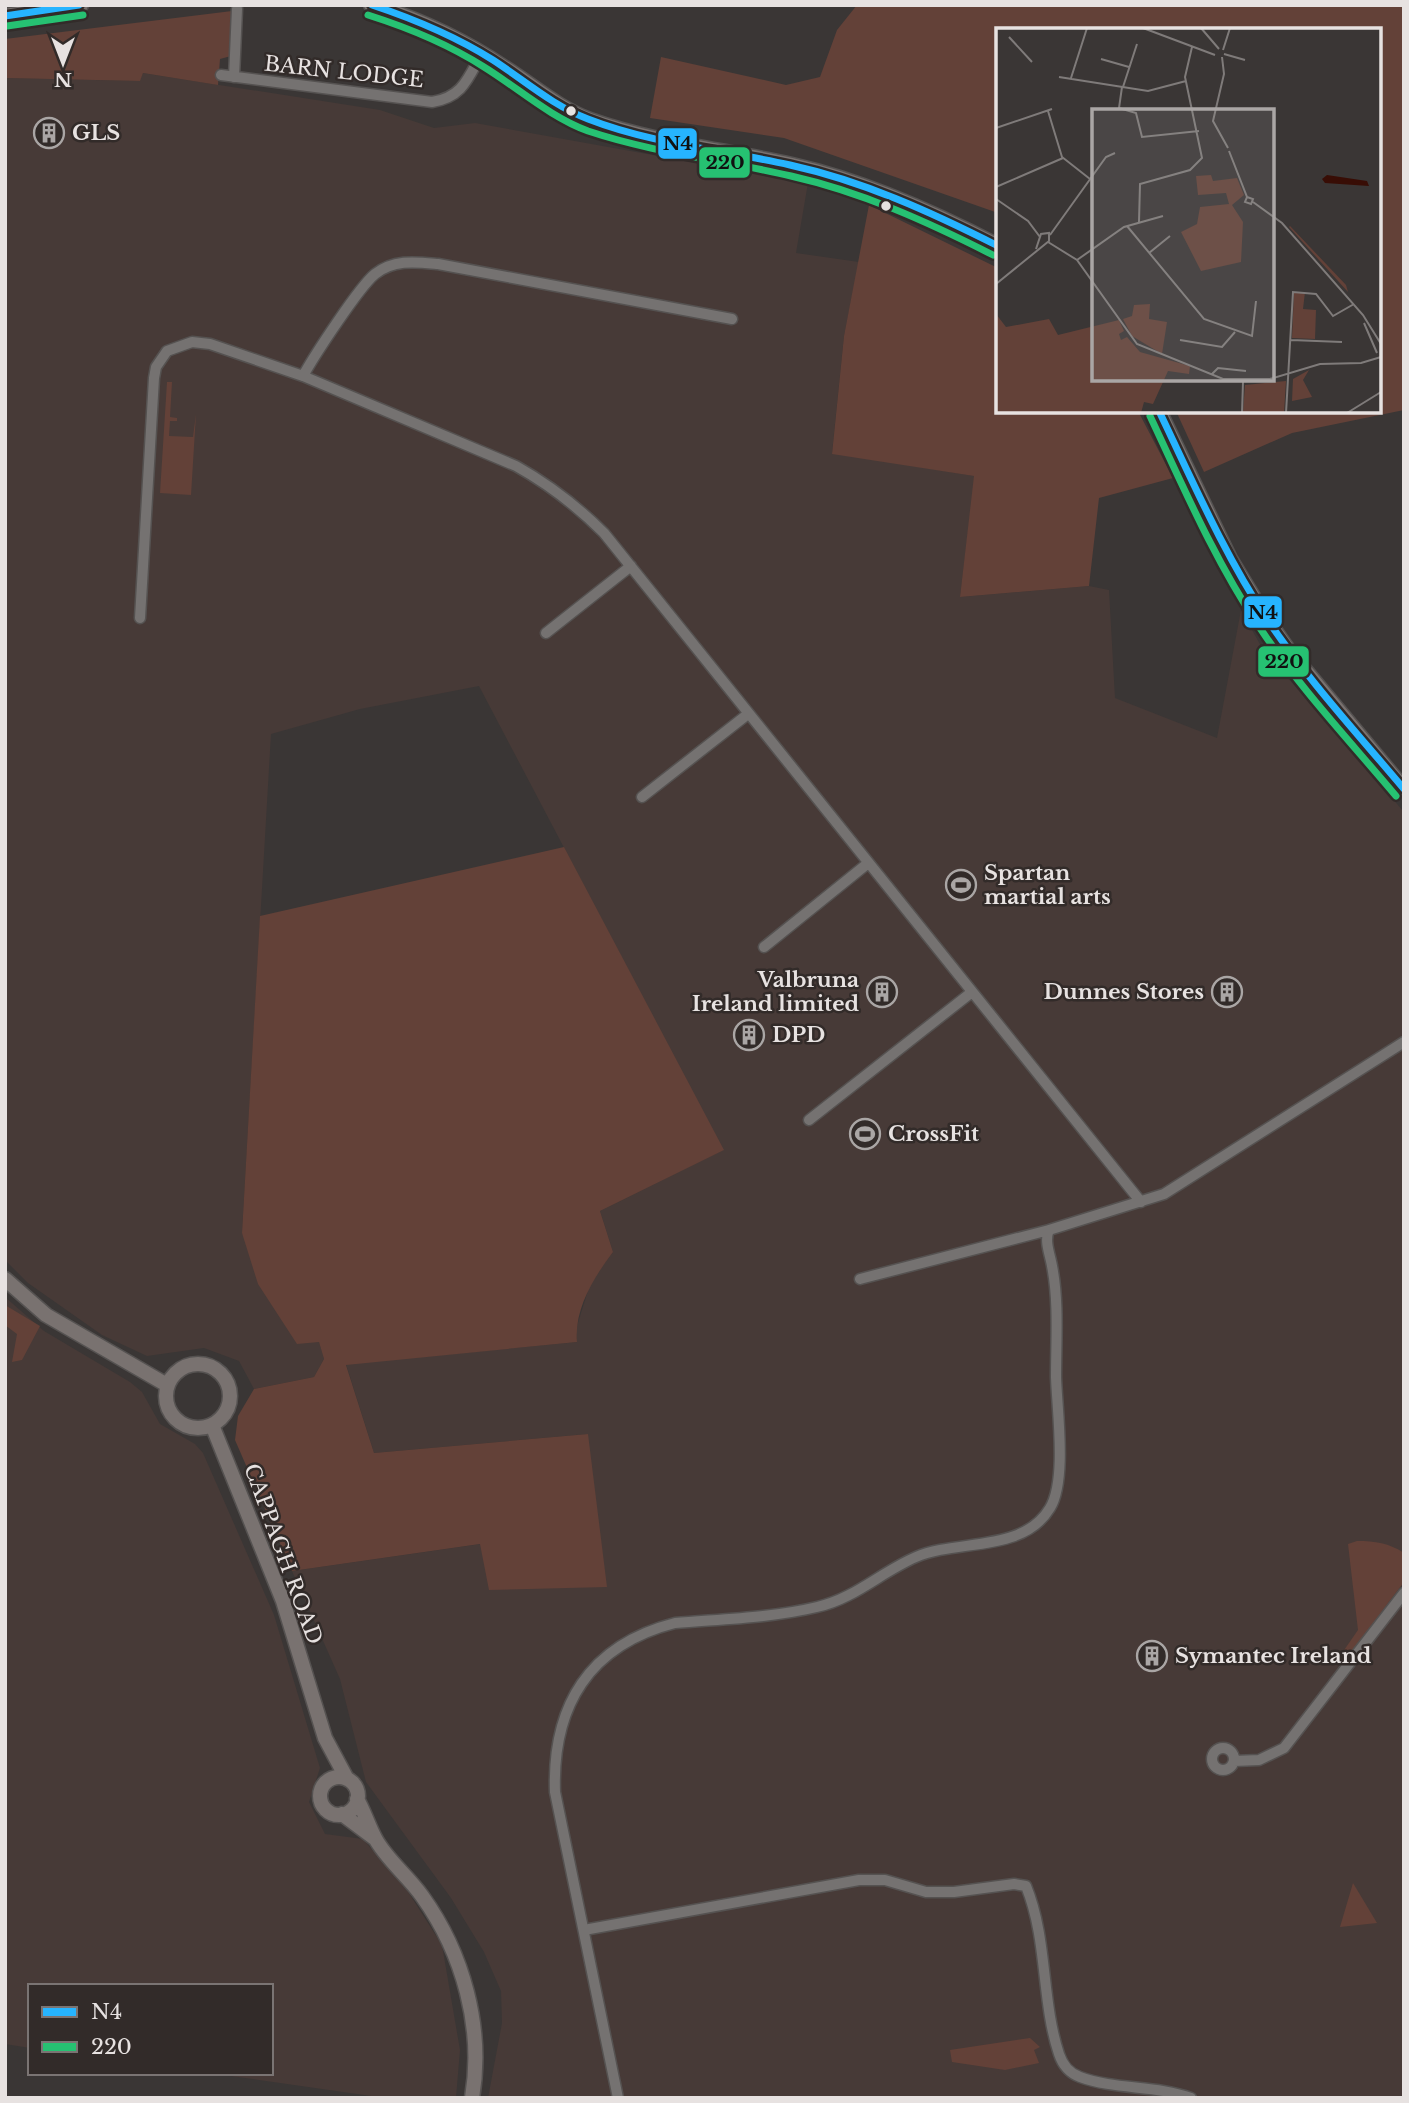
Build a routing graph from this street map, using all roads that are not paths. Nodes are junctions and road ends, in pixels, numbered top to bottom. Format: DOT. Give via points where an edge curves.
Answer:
graph roads {
  1 [pos="80,5"];
  2 [pos="371,5"];
  3 [pos="237,9"];
  4 [pos="5,16"];
  5 [pos="482,53"];
  6 [pos="220,75"];
  7 [pos="234,77"];
  8 [pos="996,245"];
  9 [pos="732,319"];
  10 [pos="303,376"];
  11 [pos="1160,413"];
  12 [pos="631,566"];
  13 [pos="140,618"];
  14 [pos="545,633"];
  15 [pos="748,714"];
  16 [pos="1404,789"];
  17 [pos="642,797"];
  18 [pos="867,864"];
  19 [pos="764,947"];
  20 [pos="972,992"];
  21 [pos="1404,1042"];
  22 [pos="809,1120"];
  23 [pos="1141,1202"];
  24 [pos="1049,1230"];
  25 [pos="5,1279"];
  26 [pos="860,1279"];
  27 [pos="167,1385"];
  28 [pos="212,1425"];
  29 [pos="1404,1593"];
  30 [pos="325,1738"];
  31 [pos="1234,1761"];
  32 [pos="347,1779"];
  33 [pos="326,1782"];
  34 [pos="357,1799"];
  35 [pos="342,1814"];
  36 [pos="375,1839"];
  37 [pos="584,1930"];
  38 [pos="472,2098"];
  39 [pos="618,2098"];
  40 [pos="1191,2098"];
  1 -- 4 [label="street"];
  2 -- 5 [label="street" via="413,19"];
  3 -- 7 [label="street"];
  5 -- 7 [label="street, BARN LODGE" via="458,93 432,102"];
  5 -- 8 [label="street" via="587,119 847,180"];
  6 -- 7 [label="street, BARN LODGE"];
  9 -- 10 [label="street" via="404,261 375,274"];
  10 -- 12 [label="street" via="542,481 584,513"];
  10 -- 13 [label="street" via="210,344 184,344 161,358 154,378"];
  11 -- 16 [label="street" via="1230,559 1266,618"];
  12 -- 14 [label="street"];
  12 -- 15 [label="street"];
  15 -- 17 [label="street"];
  15 -- 18 [label="street"];
  18 -- 19 [label="street"];
  18 -- 20 [label="street"];
  20 -- 22 [label="street"];
  20 -- 23 [label="street"];
  21 -- 23 [label="street" via="1164,1194"];
  23 -- 24 [label="street"];
  24 -- 26 [label="street"];
  24 -- 37 [label="street" via="1046,1241 1055,1290 1058,1473 1052,1506 1042,1520 1020,1534 917,1557 879,1575 843,1600 815,1608 675,1623 609,1653 577,1688 555,1747 555,1792"];
  25 -- 27 [label="street" via="46,1315"];
  27 -- 28 [label="street" via="167,1406 180,1423 191,1428"];
  27 -- 28 [label="street" via="184,1367 195,1364 216,1369 230,1395 225,1414"];
  28 -- 30 [label="street, CAPPAGH ROAD" via="283,1601"];
  29 -- 31 [label="street" via="1284,1748 1259,1760"];
  30 -- 32 [label="street, CAPPAGH ROAD"];
  30 -- 33 [label="street, CAPPAGH ROAD"];
  32 -- 33 [label="street" via="335,1777"];
  32 -- 34 [label="street, CAPPAGH ROAD" via="356,1787"];
  33 -- 35 [label="street, CAPPAGH ROAD" via="320,1794 323,1806"];
  34 -- 35 [label="street" via="352,1809"];
  34 -- 36 [label="street, CAPPAGH ROAD"];
  35 -- 36 [label="street, CAPPAGH ROAD"];
  36 -- 38 [label="street, CAPPAGH ROAD" via="422,1896 448,1938 462,1974 472,2012"];
  37 -- 39 [label="street"];
  37 -- 40 [label="street" via="859,1880 885,1880 926,1892 1026,1886 1042,1951 1051,2018 1068,2072 1090,2081"];
}
